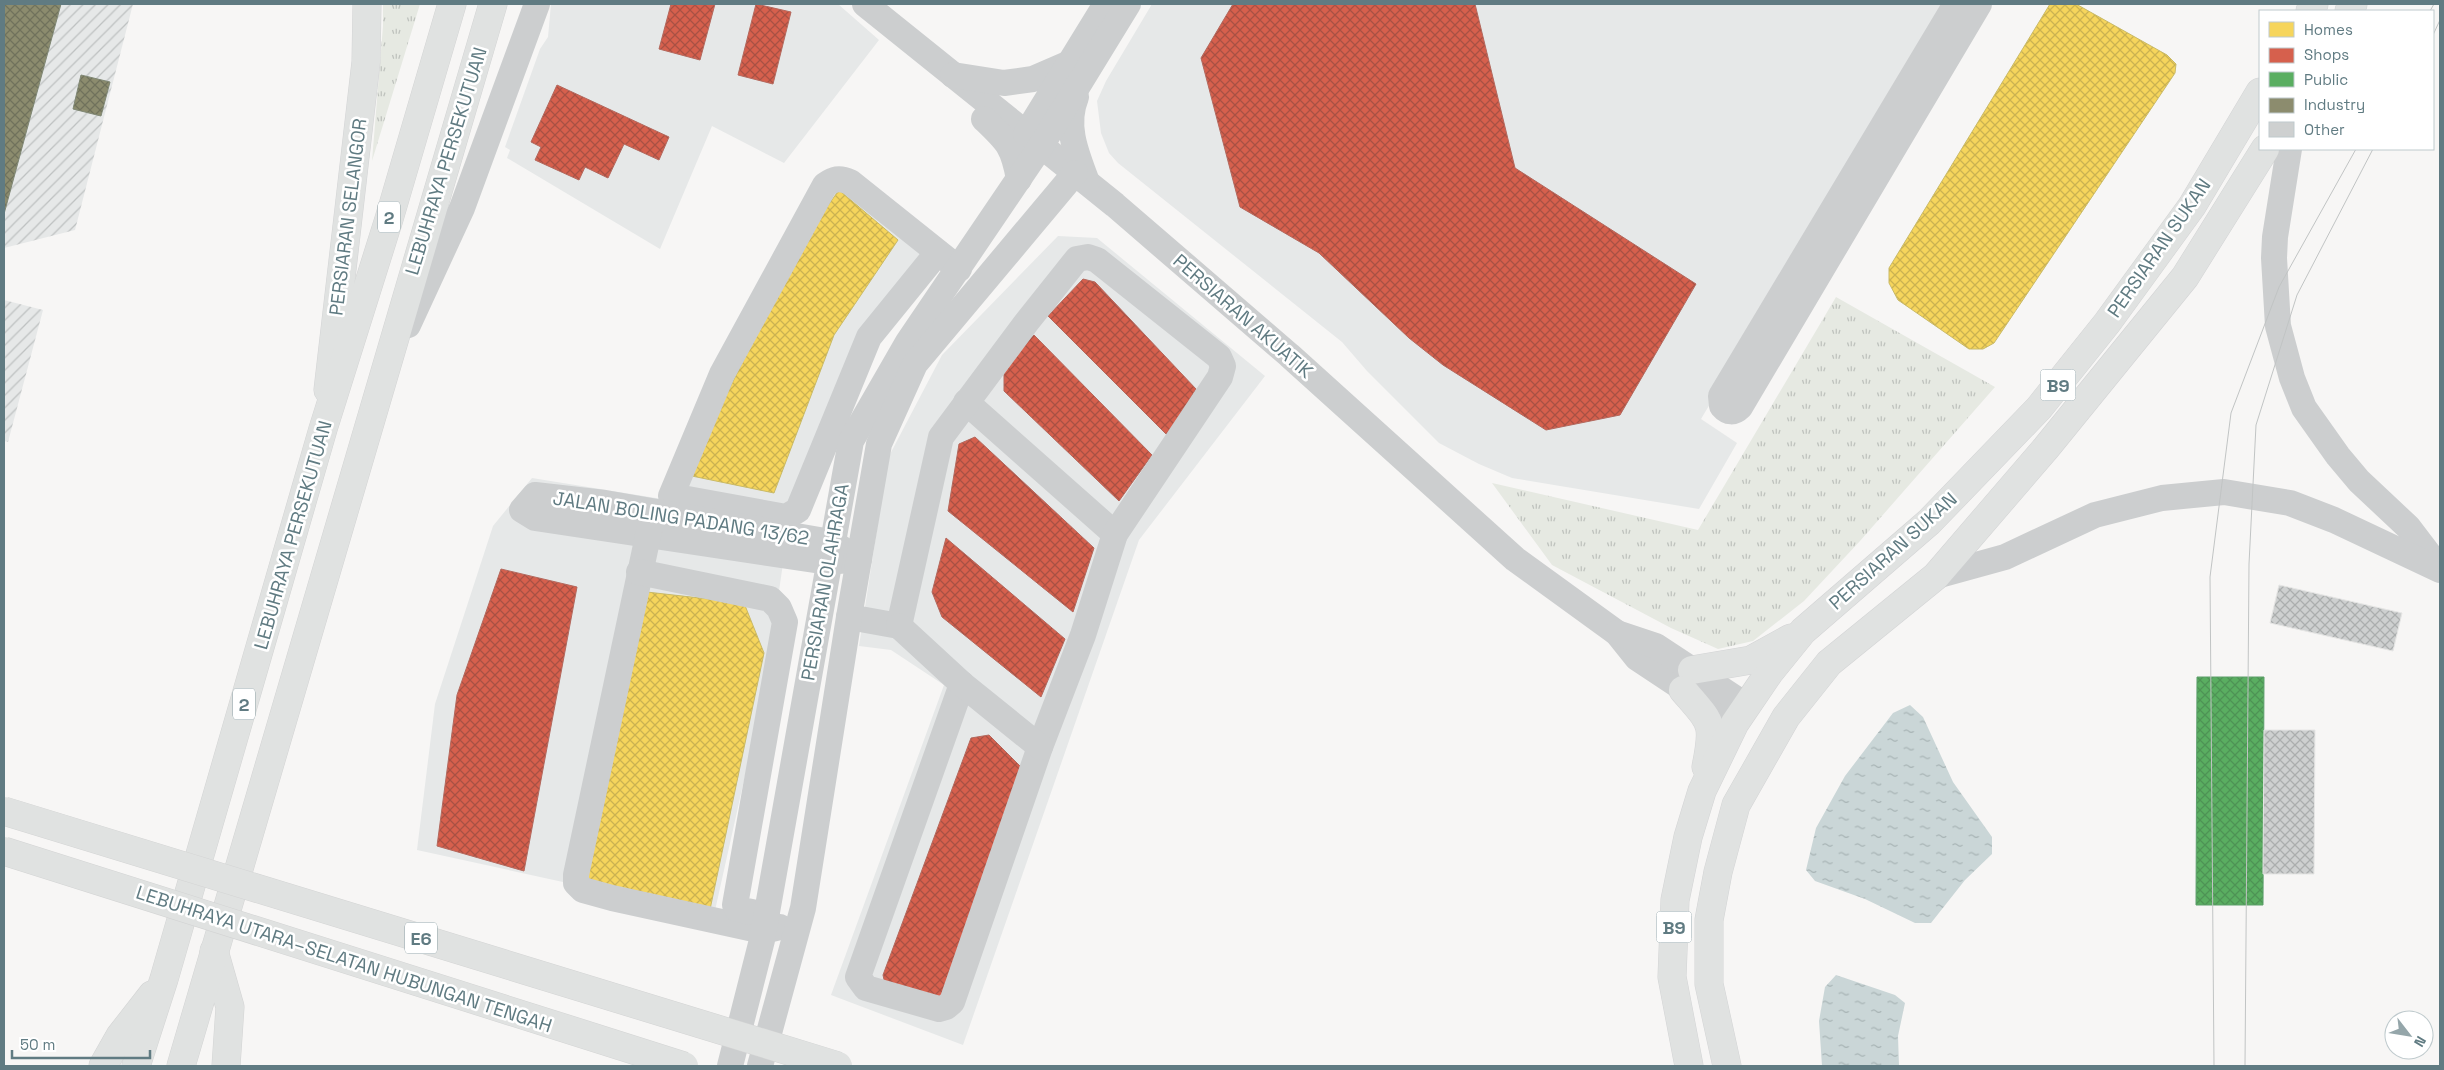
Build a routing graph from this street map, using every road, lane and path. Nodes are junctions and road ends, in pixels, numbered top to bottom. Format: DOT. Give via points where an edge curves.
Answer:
graph roads {
  1 [pos="367,4"];
  2 [pos="452,4"];
  3 [pos="493,4"];
  4 [pos="537,4"];
  5 [pos="865,4"];
  6 [pos="1106,4"];
  7 [pos="1128,4"];
  8 [pos="1956,4"];
  9 [pos="1979,4"];
  10 [pos="1078,68"];
  11 [pos="958,79"];
  12 [pos="2259,94"];
  13 [pos="1034,140"];
  14 [pos="2264,150"];
  15 [pos="2290,150"];
  16 [pos="1081,178"];
  17 [pos="1019,179"];
  18 [pos="1115,205"];
  19 [pos="1048,206"];
  20 [pos="938,252"];
  21 [pos="959,269"];
  22 [pos="379,387"];
  23 [pos="966,402"];
  24 [pos="323,429"];
  25 [pos="842,485"];
  26 [pos="603,515"];
  27 [pos="1116,534"];
  28 [pos="783,535"];
  29 [pos="646,543"];
  30 [pos="829,552"];
  31 [pos="859,559"];
  32 [pos="2440,569"];
  33 [pos="1936,576"];
  34 [pos="849,617"];
  35 [pos="899,626"];
  36 [pos="1803,631"];
  37 [pos="1829,663"];
  38 [pos="1687,680"];
  39 [pos="962,684"];
  40 [pos="1747,718"];
  41 [pos="1040,747"];
  42 [pos="1702,791"];
  43 [pos="1736,805"];
  44 [pos="4,811"];
  45 [pos="4,851"];
  46 [pos="803,908"];
  47 [pos="765,923"];
  48 [pos="214,951"];
  49 [pos="164,980"];
  50 [pos="103,1066"];
  51 [pos="136,1066"];
  52 [pos="181,1066"];
  53 [pos="226,1066"];
  54 [pos="684,1066"];
  55 [pos="730,1066"];
  56 [pos="760,1066"];
  57 [pos="838,1066"];
  58 [pos="1689,1066"];
  59 [pos="1727,1066"];
  1 -- 24 [label="main road, PERSIARAN SELANGOR" via="364,80"];
  2 -- 24 [label="main road, LEBUHRAYA PERSEKUTUAN / 2"];
  3 -- 22 [label="main road, LEBUHRAYA PERSEKUTUAN / 2"];
  4 -- 22 [label="street" via="462,208"];
  5 -- 11 [label="street, PERSIARAN AKUATIK"];
  6 -- 10 [label="street"];
  7 -- 10 [label="street"];
  8 -- 9 [label="street" via="1721,396 1722,406 1727,411 1740,407"];
  10 -- 11 [label="street" via="1004,83"];
  10 -- 13 [label="street, PERSIARAN OLAHRAGA"];
  10 -- 16 [label="street" via="1071,128"];
  11 -- 13 [label="street, PERSIARAN AKUATIK"];
  11 -- 17 [label="street" via="968,104 1009,144"];
  12 -- 36 [label="main road, PERSIARAN SUKAN / B9" via="2192,206 2108,323 2040,408 1929,522"];
  13 -- 16 [label="street, PERSIARAN AKUATIK"];
  13 -- 17 [label="street, PERSIARAN OLAHRAGA"];
  14 -- 33 [label="main road, PERSIARAN SUKAN / B9" via="2185,277 2046,448"];
  15 -- 32 [label="street" via="2274,258 2278,326 2292,378 2304,408 2338,456 2359,481 2408,527"];
  16 -- 18 [label="street, PERSIARAN AKUATIK"];
  16 -- 19 [label="street, PERSIARAN OLAHRAGA"];
  17 -- 21 [label="street, PERSIARAN OLAHRAGA"];
  18 -- 19 [label="street" via="1090,201"];
  18 -- 38 [label="street, PERSIARAN AKUATIK" via="1289,355 1515,559 1617,633 1637,658"];
  19 -- 31 [label="street, PERSIARAN OLAHRAGA" via="915,364 879,444"];
  20 -- 20 [label="street" via="850,182 834,179 825,185 722,374 671,496 786,517 798,510 869,337"];
  20 -- 21 [label="street"];
  21 -- 25 [label="street, PERSIARAN OLAHRAGA" via="908,342 850,441"];
  22 -- 48 [label="main road, LEBUHRAYA PERSEKUTUAN / 2"];
  23 -- 27 [label="street"];
  23 -- 27 [label="street" via="1077,259 1088,257 1097,260 1219,357 1223,366 1220,377"];
  23 -- 35 [label="street" via="941,438"];
  24 -- 49 [label="main road, LEBUHRAYA PERSEKUTUAN / 2"];
  25 -- 28 [label="street" via="831,498"];
  25 -- 30 [label="street, PERSIARAN OLAHRAGA"];
  26 -- 29 [label="street, JALAN BOLING PADANG 13/62"];
  27 -- 41 [label="street"];
  28 -- 29 [label="street, JALAN BOLING PADANG 13/62"];
  28 -- 30 [label="street, JALAN BOLING PADANG 13/62"];
  29 -- 30 [label="street, JALAN BOLING PADANG 13/62"];
  29 -- 47 [label="street" via="770,599 779,608 785,622 735,905"];
  29 -- 47 [label="street" via="576,883 583,890 612,898"];
  30 -- 31 [label="street, JALAN BOLING PADANG 13/62"];
  30 -- 47 [label="street, PERSIARAN OLAHRAGA"];
  31 -- 34 [label="street, PERSIARAN OLAHRAGA"];
  32 -- 33 [label="street" via="2290,503 2224,492 2162,498 2095,515 2005,558"];
  33 -- 37 [label="main road, PERSIARAN SUKAN / B9"];
  34 -- 35 [label="street"];
  34 -- 46 [label="street, PERSIARAN OLAHRAGA"];
  35 -- 39 [label="street"];
  36 -- 38 [label="main road" via="1751,660"];
  36 -- 40 [label="main road, PERSIARAN SUKAN / B9" via="1769,673"];
  37 -- 40 [label="main road" via="1800,679"];
  37 -- 43 [label="main road, PERSIARAN SUKAN / B9" via="1786,717"];
  38 -- 40 [label="street, PERSIARAN AKUATIK"];
  38 -- 42 [label="main road" via="1708,719 1712,736"];
  39 -- 41 [label="street"];
  39 -- 41 [label="street" via="858,977 866,988 939,1009 952,1002"];
  40 -- 42 [label="main road, PERSIARAN SUKAN / B9"];
  40 -- 43 [label="main road"];
  42 -- 58 [label="main road, PERSIARAN SUKAN / B9" via="1688,837 1675,900 1672,977"];
  43 -- 59 [label="main road, PERSIARAN SUKAN / B9" via="1709,920 1709,984"];
  44 -- 57 [label="main road, LEBUHRAYA UTARA–SELATAN HUBUNGAN TENGAH / E6, bridge"];
  45 -- 54 [label="main road, LEBUHRAYA UTARA–SELATAN HUBUNGAN TENGAH / E6, bridge"];
  46 -- 47 [label="street" via="788,924"];
  46 -- 56 [label="street, PERSIARAN OLAHRAGA"];
  47 -- 55 [label="street, PERSIARAN OLAHRAGA"];
  48 -- 52 [label="main road, LEBUHRAYA PERSEKUTUAN / 2"];
  48 -- 53 [label="main road" via="230,1007"];
  49 -- 50 [label="main road" via="120,1036"];
  49 -- 51 [label="main road, LEBUHRAYA PERSEKUTUAN / 2"];
}
